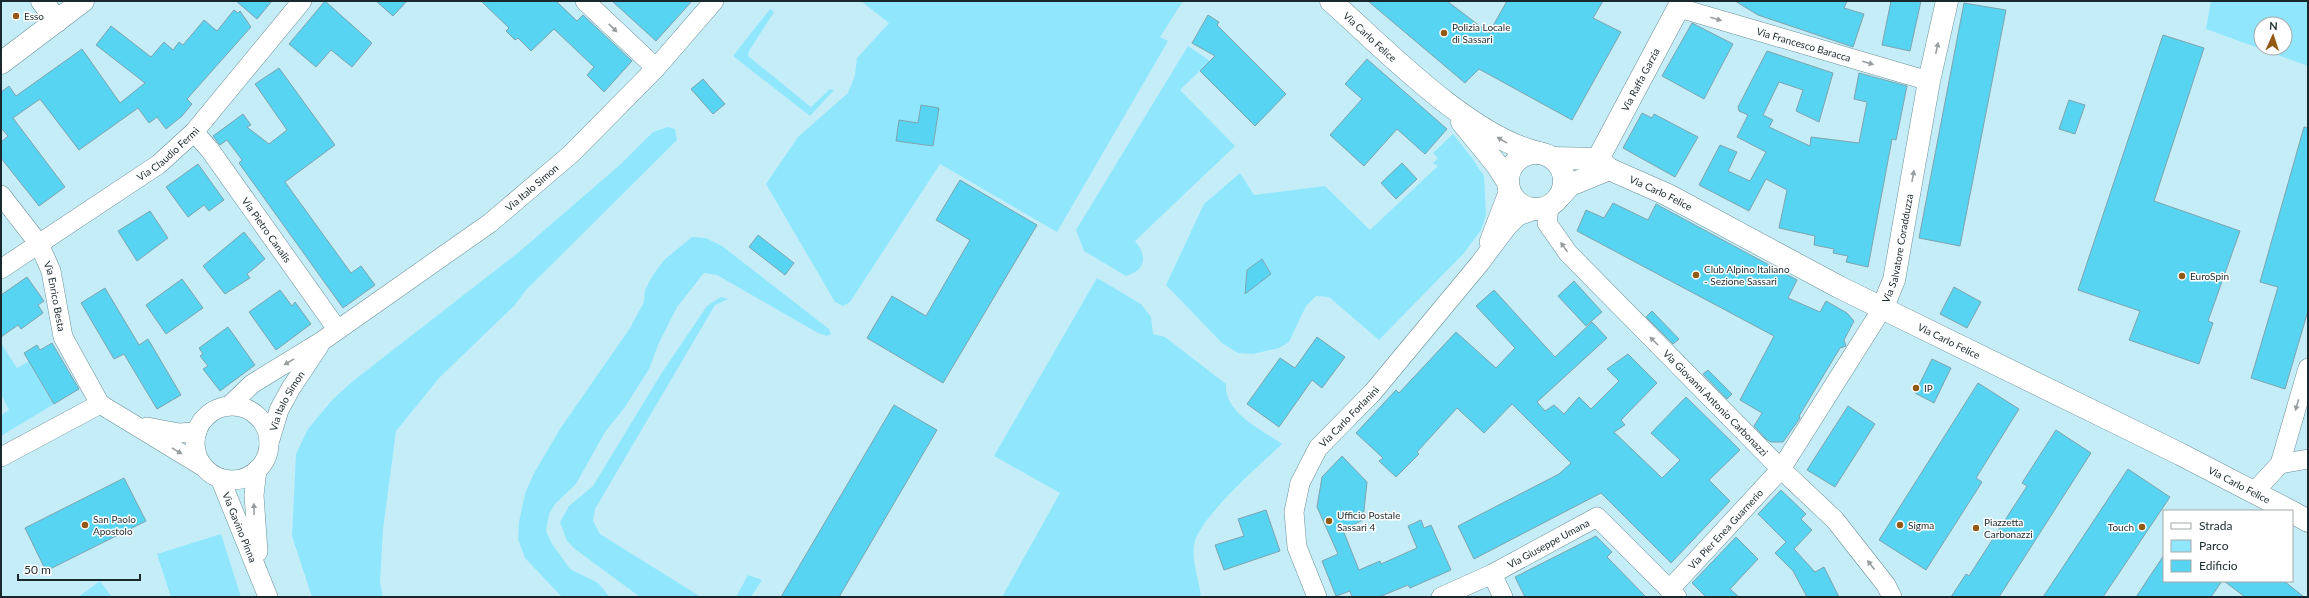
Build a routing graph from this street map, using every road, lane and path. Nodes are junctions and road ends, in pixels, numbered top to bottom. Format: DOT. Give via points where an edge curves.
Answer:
graph roads {
  1 [pos="42,1"];
  2 [pos="83,1"];
  3 [pos="302,1"];
  4 [pos="585,1"];
  5 [pos="714,1"];
  6 [pos="1331,1"];
  7 [pos="1947,1"];
  8 [pos="1680,4"];
  9 [pos="57,20"];
  10 [pos="1,63"];
  11 [pos="656,68"];
  12 [pos="1929,81"];
  13 [pos="1446,103"];
  14 [pos="194,132"];
  15 [pos="1546,155"];
  16 [pos="1604,164"];
  17 [pos="1508,186"];
  18 [pos="1,195"];
  19 [pos="1548,204"];
  20 [pos="39,244"];
  21 [pos="1480,263"];
  22 [pos="1,269"];
  23 [pos="1882,309"];
  24 [pos="337,329"];
  25 [pos="322,342"];
  26 [pos="2308,368"];
  27 [pos="100,404"];
  28 [pos="229,406"];
  29 [pos="132,423"];
  30 [pos="196,432"];
  31 [pos="269,443"];
  32 [pos="1,458"];
  33 [pos="2308,459"];
  34 [pos="2280,464"];
  35 [pos="202,466"];
  36 [pos="1781,469"];
  37 [pos="257,470"];
  38 [pos="220,478"];
  39 [pos="2255,491"];
  40 [pos="2289,510"];
  41 [pos="2293,512"];
  42 [pos="2308,521"];
  43 [pos="1492,574"];
  44 [pos="261,576"];
  45 [pos="1673,593"];
  46 [pos="268,597"];
  47 [pos="1317,597"];
  48 [pos="1441,597"];
  49 [pos="1502,597"];
  50 [pos="1892,597"];
  1 -- 9 [label="main road"];
  2 -- 9 [label="main road"];
  3 -- 14 [label="street, Via Claudio Fermi"];
  4 -- 11 [label="street, one-way"];
  5 -- 11 [label="street, Via Italo Simon"];
  6 -- 13 [label="main road, Via Carlo Felice"];
  12 -- 7 [label="main road, Via Salvatore Coradduzza, one-way"];
  8 -- 12 [label="street, Via Francesco Baracca, one-way"];
  8 -- 16 [label="main road, Via Raffa Garzia"];
  9 -- 10 [label="main road"];
  11 -- 24 [label="street, Via Italo Simon" via="571,154 490,223"];
  23 -- 12 [label="main road, Via Salvatore Coradduzza, one-way" via="1894,280"];
  15 -- 13 [label="main road, Via Carlo Felice, one-way" via="1509,143"];
  13 -- 17 [label="main road, Via Carlo Felice" via="1497,165"];
  14 -- 20 [label="street, Via Claudio Fermi" via="159,164"];
  14 -- 24 [label="street, Via Pietro Canalis" via="210,150"];
  15 -- 16 [label="main road, Via Carlo Felice"];
  15 -- 17 [label="main road" via="1525,155 1519,158 1510,168"];
  15 -- 19 [label="main road" via="1559,164 1565,180"];
  16 -- 19 [label="main road" via="1570,185"];
  16 -- 23 [label="main road, Via Carlo Felice" via="1668,195"];
  17 -- 19 [label="main road" via="1519,204"];
  17 -- 21 [label="street, Via Carlo Forlanini"];
  18 -- 20 [label="street, Via Enrico Besta"];
  19 -- 21 [label="street, Via Carlo Forlanini" via="1518,216 1506,227"];
  36 -- 19 [label="street, Via Giovanni Antonio Carbonazzi, one-way" via="1568,253 1547,223"];
  20 -- 22 [label="street, Via Claudio Fermi"];
  20 -- 27 [label="street, Via Enrico Besta" via="51,271 63,337"];
  21 -- 47 [label="street, Via Carlo Forlanini" via="1373,392 1318,448 1300,483 1294,512 1297,547"];
  23 -- 36 [label="street, Via Salvatore Coradduzza"];
  23 -- 39 [label="main road, Via Carlo Felice"];
  24 -- 25 [label="street, Via Italo Simon"];
  25 -- 28 [label="street, Via Italo Simon, one-way" via="252,384"];
  25 -- 31 [label="street, Via Italo Simon" via="291,388 280,410"];
  26 -- 34 [label="street, one-way"];
  27 -- 29 [label="street"];
  27 -- 32 [label="street"];
  28 -- 30 [label="street" via="209,414"];
  28 -- 31 [label="street" via="247,410 261,421 267,431"];
  29 -- 30 [label="street" via="167,432"];
  29 -- 35 [label="street, one-way"];
  30 -- 35 [label="street" via="197,456"];
  31 -- 37 [label="street" via="264,462"];
  33 -- 34 [label="street"];
  34 -- 39 [label="street"];
  35 -- 38 [label="street" via="210,474"];
  36 -- 45 [label="street, Via Pier Enea Guarnerio"];
  50 -- 36 [label="street, Via Giovanni Antonio Carbonazzi, one-way" via="1886,585 1835,520"];
  37 -- 38 [label="street" via="240,479"];
  44 -- 37 [label="street, Via Gavino Pinna, one-way" via="254,520"];
  38 -- 44 [label="street, Via Gavino Pinna"];
  39 -- 40 [label="main road, Via Carlo Felice"];
  41 -- 42 [label="main road, Via Carlo Felice"];
  43 -- 45 [label="street, Via Giuseppe Umana" via="1597,517"];
  43 -- 48 [label="street, Via Giuseppe Umana"];
  43 -- 49 [label="street"];
  44 -- 46 [label="street, Via Gavino Pinna"];
}
